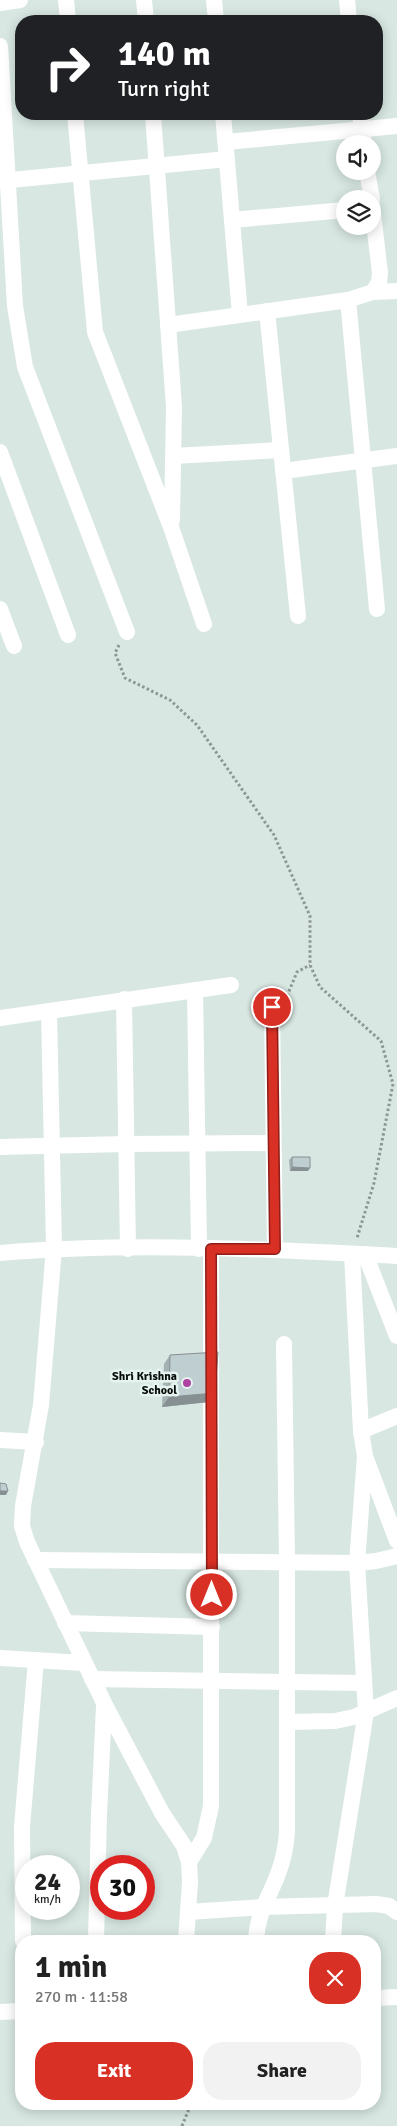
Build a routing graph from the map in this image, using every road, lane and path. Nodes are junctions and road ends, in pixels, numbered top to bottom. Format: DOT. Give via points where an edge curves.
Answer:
graph roads {
  1 [pos="20,0"];
  2 [pos="66,0"];
  3 [pos="144,0"];
  4 [pos="214,0"];
  5 [pos="346,0"];
  6 [pos="0,3"];
  7 [pos="67,15"];
  8 [pos="145,15"];
  9 [pos="215,15"];
  10 [pos="348,15"];
  11 [pos="0,46"];
  12 [pos="75,120"];
  13 [pos="153,120"];
  14 [pos="224,120"];
  15 [pos="361,120"];
  16 [pos="397,126"];
  17 [pos="363,135"];
  18 [pos="369,135"];
  19 [pos="336,138"];
  20 [pos="226,142"];
  21 [pos="227,159"];
  22 [pos="157,166"];
  23 [pos="79,175"];
  24 [pos="4,180"];
  25 [pos="336,211"];
  26 [pos="232,220"];
  27 [pos="377,235"];
  28 [pos="397,291"];
  29 [pos="373,292"];
  30 [pos="348,300"];
  31 [pos="267,311"];
  32 [pos="240,315"];
  33 [pos="168,325"];
  34 [pos="281,450"];
  35 [pos="0,452"];
  36 [pos="173,456"];
  37 [pos="397,456"];
  38 [pos="363,460"];
  39 [pos="283,471"];
  40 [pos="171,527"];
  41 [pos="0,609"];
  42 [pos="377,609"];
  43 [pos="298,616"];
  44 [pos="204,624"];
  45 [pos="128,632"];
  46 [pos="68,636"];
  47 [pos="14,646"];
  48 [pos="310,965"];
  49 [pos="231,985"];
  50 [pos="195,990"];
  51 [pos="124,999"];
  52 [pos="272,1007"];
  53 [pos="49,1011"];
  54 [pos="0,1018"];
  55 [pos="273,1143"];
  56 [pos="126,1144"];
  57 [pos="198,1144"];
  58 [pos="51,1145"];
  59 [pos="0,1147"];
  60 [pos="54,1248"];
  61 [pos="128,1249"];
  62 [pos="205,1249"];
  63 [pos="275,1249"];
  64 [pos="0,1253"];
  65 [pos="358,1254"];
  66 [pos="397,1256"];
  67 [pos="397,1336"];
  68 [pos="284,1344"];
  69 [pos="397,1416"];
  70 [pos="362,1431"];
  71 [pos="0,1440"];
  72 [pos="36,1442"];
  73 [pos="365,1456"];
  74 [pos="397,1542"];
  75 [pos="397,1556"];
  76 [pos="35,1560"];
  77 [pos="212,1562"];
  78 [pos="287,1563"];
  79 [pos="357,1563"];
  80 [pos="65,1623"];
  81 [pos="212,1627"];
  82 [pos="0,1658"];
  83 [pos="36,1660"];
  84 [pos="84,1663"];
  85 [pos="92,1679"];
  86 [pos="212,1681"];
  87 [pos="287,1682"];
  88 [pos="364,1683"];
  89 [pos="396,1703"];
  90 [pos="105,1705"];
  91 [pos="366,1712"];
  92 [pos="287,1722"];
  93 [pos="189,1862"];
  94 [pos="335,1906"];
  95 [pos="262,1907"];
  96 [pos="188,1912"];
  97 [pos="397,1912"];
  98 [pos="23,1935"];
  99 [pos="96,1935"];
  100 [pos="186,1935"];
  101 [pos="256,1935"];
  102 [pos="333,1935"];
  103 [pos="397,1997"];
  104 [pos="381,1998"];
  105 [pos="15,2011"];
  106 [pos="0,2012"];
  107 [pos="188,2110"];
  108 [pos="182,2126"];
  1 -- 6 [label="street"];
  2 -- 7 [label="street"];
  3 -- 8 [label="street"];
  4 -- 9 [label="street"];
  5 -- 10 [label="street"];
  11 -- 24 [label="street"];
  12 -- 23 [label="street"];
  13 -- 22 [label="street"];
  14 -- 20 [label="street"];
  15 -- 17 [label="street"];
  16 -- 18 [label="street"];
  19 -- 20 [label="street"];
  20 -- 21 [label="street"];
  21 -- 22 [label="street"];
  21 -- 26 [label="street"];
  22 -- 23 [label="street"];
  22 -- 33 [label="street"];
  23 -- 24 [label="street"];
  23 -- 40 [label="street" via="95,332"];
  24 -- 45 [label="street" via="15,306 25,367"];
  25 -- 26 [label="street"];
  26 -- 32 [label="street"];
  27 -- 29 [label="street" via="379,282"];
  28 -- 29 [label="street"];
  29 -- 30 [label="street"];
  30 -- 31 [label="street"];
  30 -- 38 [label="street"];
  31 -- 32 [label="street"];
  31 -- 34 [label="street"];
  32 -- 33 [label="street"];
  33 -- 36 [label="street" via="174,407"];
  34 -- 36 [label="street"];
  34 -- 39 [label="street"];
  35 -- 46 [label="street"];
  36 -- 40 [label="street"];
  37 -- 38 [label="street"];
  38 -- 39 [label="street"];
  38 -- 42 [label="street"];
  39 -- 43 [label="street"];
  40 -- 44 [label="street"];
  41 -- 47 [label="street"];
  45 -- 48 [label="path" via="114,653 125,678 170,700 197,725 274,835 310,916"];
  48 -- 52 [label="path" via="297,972 287,996"];
  48 -- 65 [label="path" via="320,987 380,1041 393,1084"];
  49 -- 50 [label="street"];
  50 -- 51 [label="street"];
  50 -- 57 [label="street"];
  51 -- 53 [label="street"];
  51 -- 56 [label="street"];
  52 -- 55 [label="street"];
  53 -- 54 [label="street"];
  53 -- 58 [label="street"];
  55 -- 57 [label="street"];
  55 -- 63 [label="street"];
  56 -- 57 [label="street"];
  56 -- 58 [label="street"];
  56 -- 61 [label="street"];
  57 -- 62 [label="street"];
  58 -- 59 [label="street"];
  58 -- 60 [label="street"];
  60 -- 61 [label="street"];
  60 -- 64 [label="street"];
  60 -- 72 [label="street"];
  61 -- 62 [label="street"];
  62 -- 63 [label="street"];
  62 -- 77 [label="street"];
  63 -- 65 [label="street"];
  65 -- 66 [label="street"];
  65 -- 67 [label="street"];
  65 -- 70 [label="street"];
  68 -- 78 [label="street"];
  69 -- 70 [label="street"];
  70 -- 73 [label="street"];
  71 -- 72 [label="street"];
  72 -- 76 [label="street" via="22,1526"];
  73 -- 74 [label="street"];
  73 -- 79 [label="street"];
  75 -- 79 [label="street"];
  76 -- 77 [label="street"];
  76 -- 80 [label="street"];
  77 -- 78 [label="street"];
  77 -- 81 [label="street"];
  78 -- 79 [label="street"];
  78 -- 87 [label="street"];
  79 -- 88 [label="street"];
  80 -- 81 [label="street"];
  80 -- 84 [label="street"];
  81 -- 86 [label="street"];
  82 -- 83 [label="street"];
  83 -- 84 [label="street"];
  83 -- 98 [label="street" via="22,1827"];
  84 -- 85 [label="street"];
  85 -- 86 [label="street"];
  85 -- 90 [label="street"];
  86 -- 87 [label="street"];
  86 -- 93 [label="street" via="211,1806 204,1838"];
  87 -- 88 [label="street"];
  87 -- 92 [label="street"];
  88 -- 91 [label="street"];
  89 -- 91 [label="street"];
  90 -- 93 [label="street" via="162,1813 184,1846"];
  90 -- 99 [label="street"];
  91 -- 92 [label="street" via="335,1721"];
  91 -- 94 [label="street"];
  92 -- 95 [label="street" via="285,1851 280,1870"];
  93 -- 96 [label="street"];
  94 -- 95 [label="street"];
  94 -- 97 [label="street" via="376,1904 389,1906"];
  94 -- 102 [label="street"];
  95 -- 96 [label="street"];
  95 -- 101 [label="street"];
  96 -- 100 [label="street"];
  103 -- 104 [label="street"];
  105 -- 106 [label="street"];
  107 -- 108 [label="path"];
}
